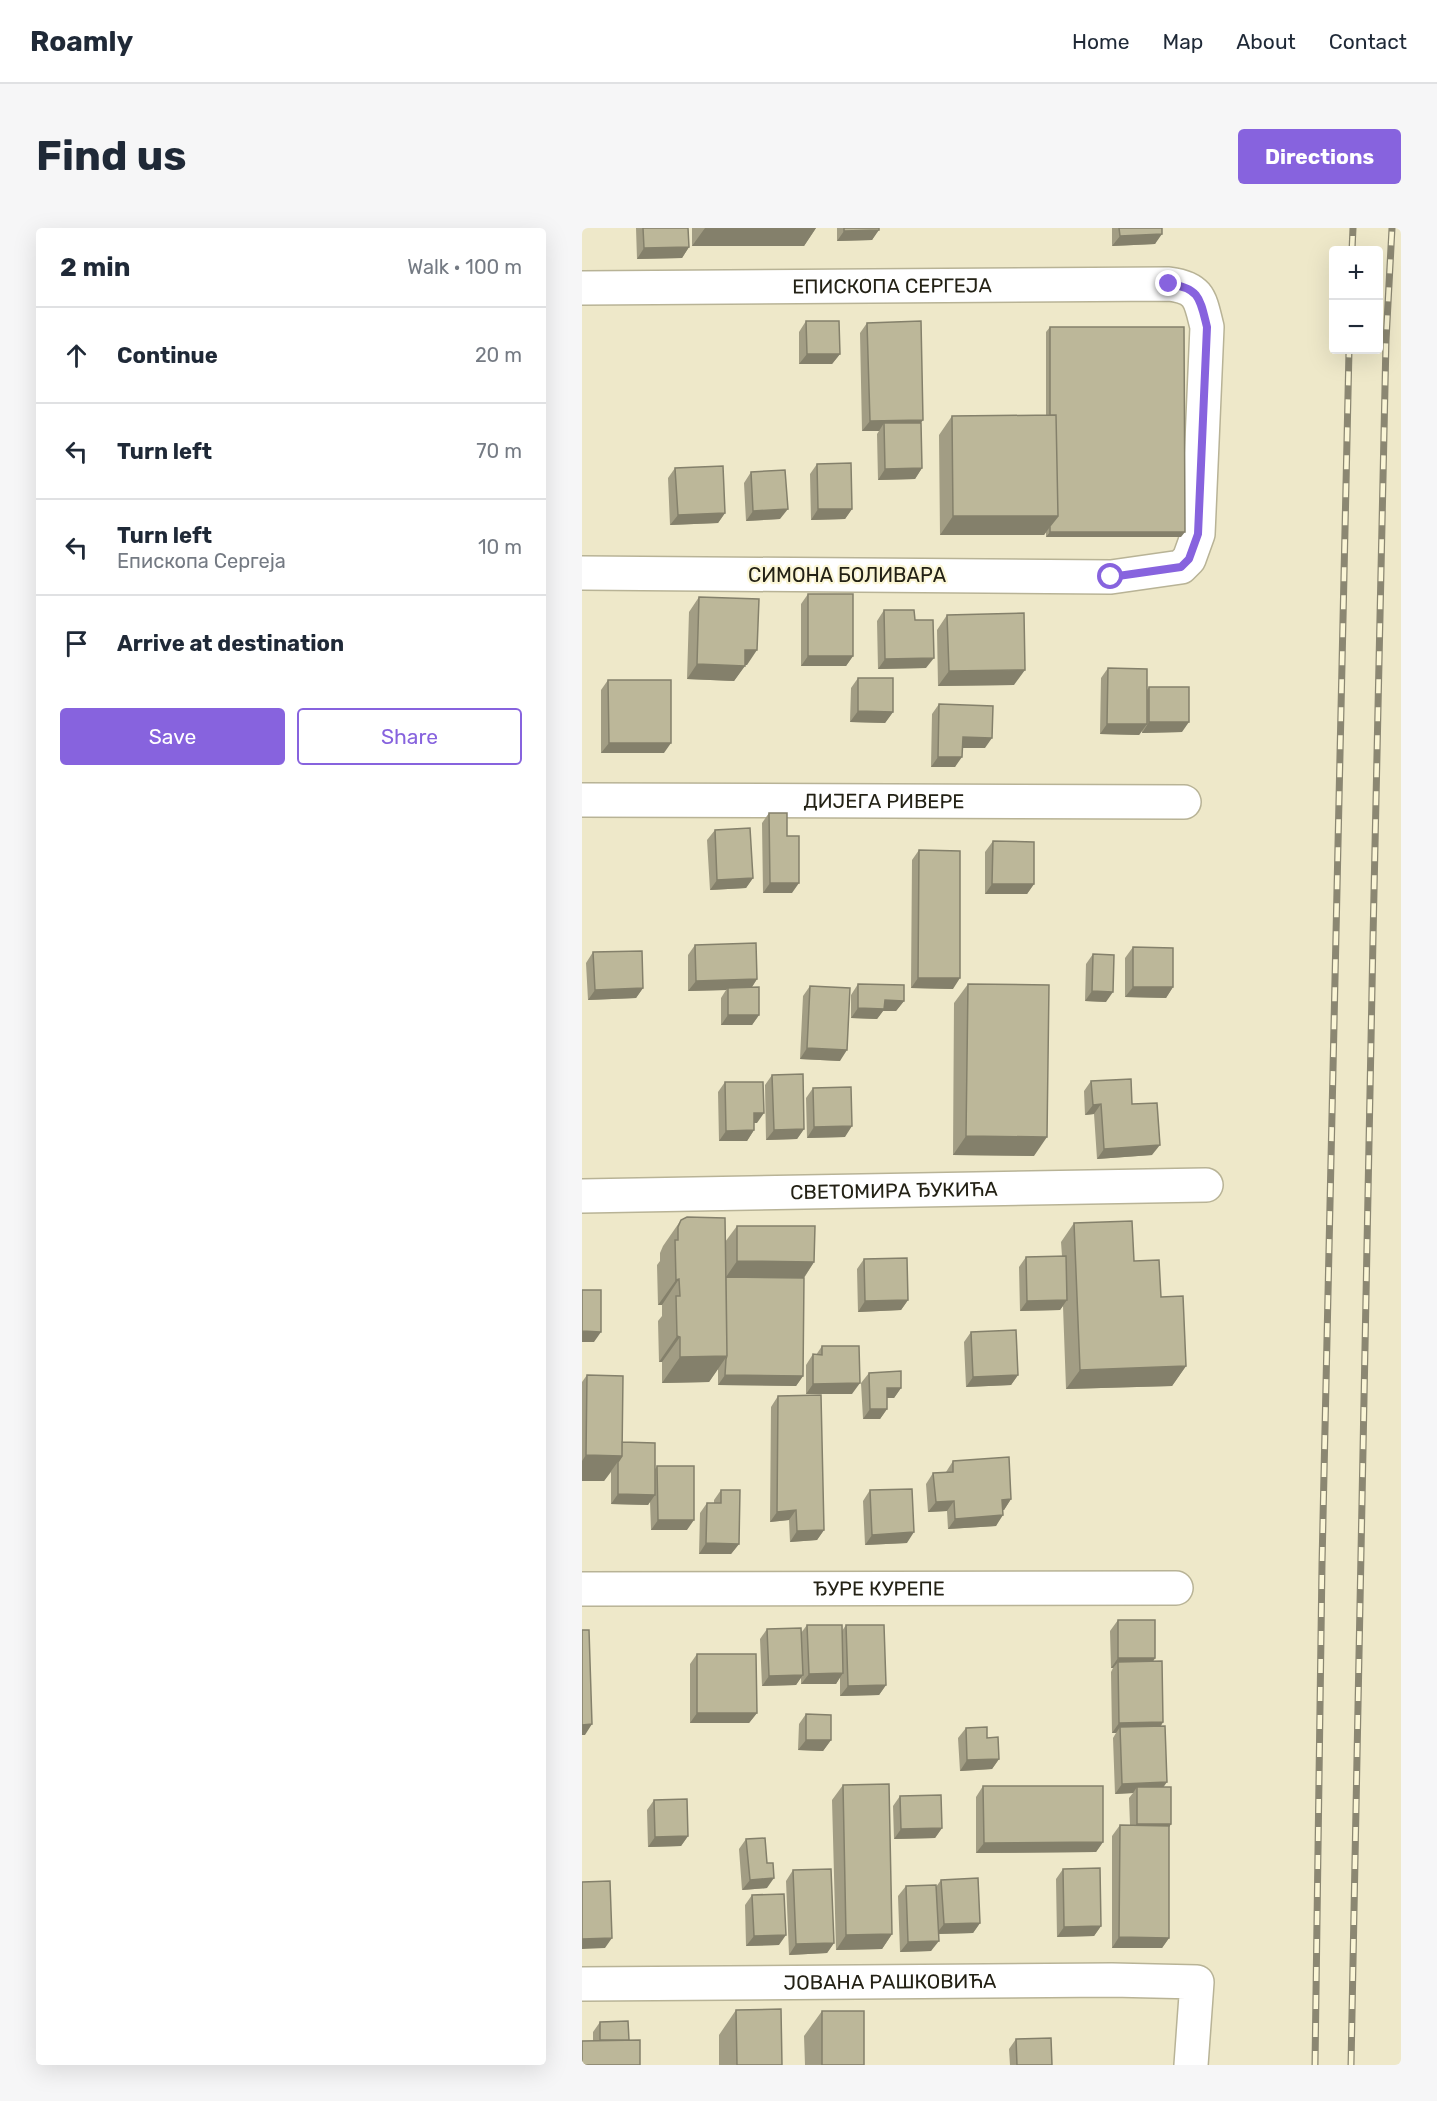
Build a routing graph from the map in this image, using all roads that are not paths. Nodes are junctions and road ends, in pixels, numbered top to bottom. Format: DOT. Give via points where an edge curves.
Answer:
graph roads {
  1 [pos="582,288"];
  2 [pos="1199,296"];
  3 [pos="582,573"];
  4 [pos="582,800"];
  5 [pos="1184,802"];
  6 [pos="1206,1185"];
  7 [pos="582,1196"];
  8 [pos="1176,1588"];
  9 [pos="582,1589"];
  10 [pos="582,1984"];
  11 [pos="1191,2065"];
  1 -- 2 [label="street, ЕПИСКОПА СЕРГЕЈА" via="1169,284 1186,286"];
  2 -- 3 [label="street, СИМОНА БОЛИВАРА" via="1207,327 1198,534 1189,559 1181,567 1111,577"];
  4 -- 5 [label="street, ДИЈЕГА РИВЕРЕ"];
  6 -- 7 [label="street, СВЕТОМИРА ЂУКИЋА"];
  8 -- 9 [label="street, ЂУРЕ КУРЕПЕ"];
  10 -- 11 [label="street, ЈОВАНА РАШКОВИЋА" via="1101,1980 1197,1983"];
}
